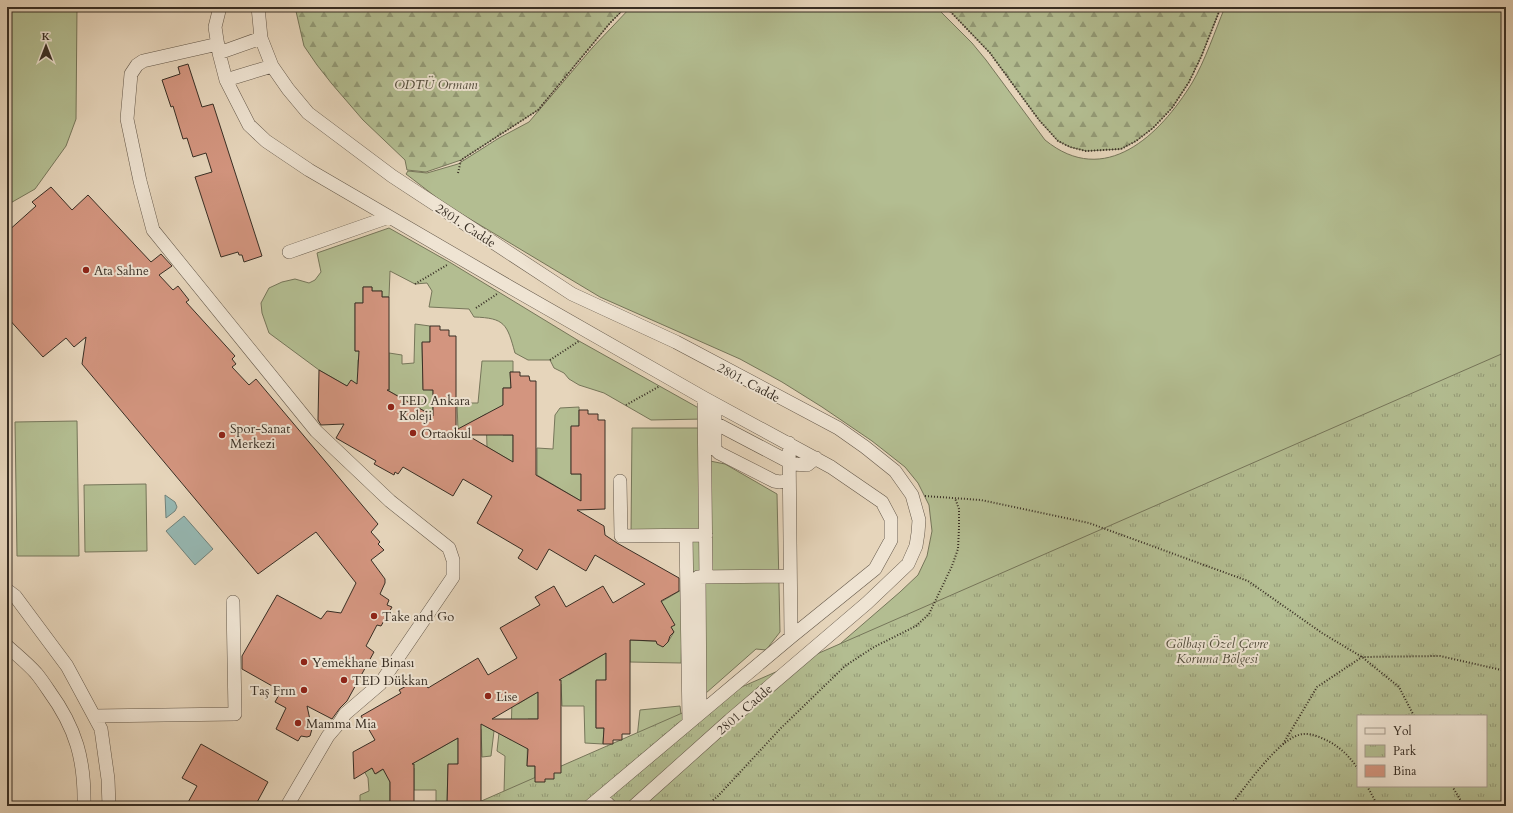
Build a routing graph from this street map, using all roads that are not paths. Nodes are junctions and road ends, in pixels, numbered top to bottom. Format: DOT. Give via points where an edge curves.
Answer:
graph roads {
  1 [pos="220,7"];
  2 [pos="258,7"];
  3 [pos="261,38"];
  4 [pos="218,48"];
  5 [pos="272,66"];
  6 [pos="226,80"];
  7 [pos="389,217"];
  8 [pos="289,252"];
  9 [pos="710,401"];
  10 [pos="715,423"];
  11 [pos="789,444"];
  12 [pos="816,458"];
  13 [pos="789,462"];
  14 [pos="789,480"];
  15 [pos="620,481"];
  16 [pos="706,535"];
  17 [pos="686,536"];
  18 [pos="790,576"];
  19 [pos="697,577"];
  20 [pos="9,595"];
  21 [pos="233,602"];
  22 [pos="791,636"];
  23 [pos="7,646"];
  24 [pos="700,713"];
  25 [pos="94,716"];
  26 [pos="689,722"];
  27 [pos="605,802"];
  28 [pos="84,806"];
  29 [pos="110,806"];
  30 [pos="287,806"];
  31 [pos="590,806"];
  32 [pos="634,806"];
  1 -- 4 [label="street" via="215,27"];
  2 -- 3 [label="street, 2801. Cadde"];
  3 -- 4 [label="street"];
  3 -- 5 [label="street, 2801. Cadde"];
  4 -- 6 [label="street"];
  4 -- 30 [label="street" via="143,61 131,74 127,119 153,230 316,431 390,501 449,548 453,560 453,577 402,653 380,684 345,714 328,736"];
  5 -- 6 [label="street"];
  5 -- 32 [label="street, 2801. Cadde" via="308,113 419,195 572,294 676,342 838,428 895,470 912,495 919,520 916,546 908,564 867,603"];
  6 -- 7 [label="street" via="249,125 266,141 309,170"];
  7 -- 8 [label="street"];
  7 -- 9 [label="street"];
  9 -- 10 [label="street"];
  9 -- 11 [label="street"];
  9 -- 16 [label="street"];
  10 -- 13 [label="street"];
  10 -- 14 [label="street" via="715,449 719,453 774,481"];
  11 -- 12 [label="street"];
  11 -- 13 [label="street"];
  12 -- 13 [label="street" via="807,465"];
  12 -- 22 [label="street" via="882,502 891,519 891,540 875,569"];
  13 -- 14 [label="street"];
  14 -- 18 [label="street"];
  15 -- 17 [label="street" via="620,536"];
  16 -- 17 [label="street"];
  16 -- 19 [label="street"];
  17 -- 19 [label="street"];
  18 -- 19 [label="street"];
  18 -- 22 [label="street"];
  19 -- 24 [label="street"];
  19 -- 26 [label="street"];
  20 -- 25 [label="street" via="15,596 67,666"];
  21 -- 25 [label="street" via="236,714"];
  22 -- 24 [label="street"];
  23 -- 28 [label="street" via="36,674 62,709 75,737 82,762"];
  24 -- 26 [label="street"];
  25 -- 29 [label="street" via="101,729"];
  26 -- 27 [label="street"];
  27 -- 31 [label="street"];
}
